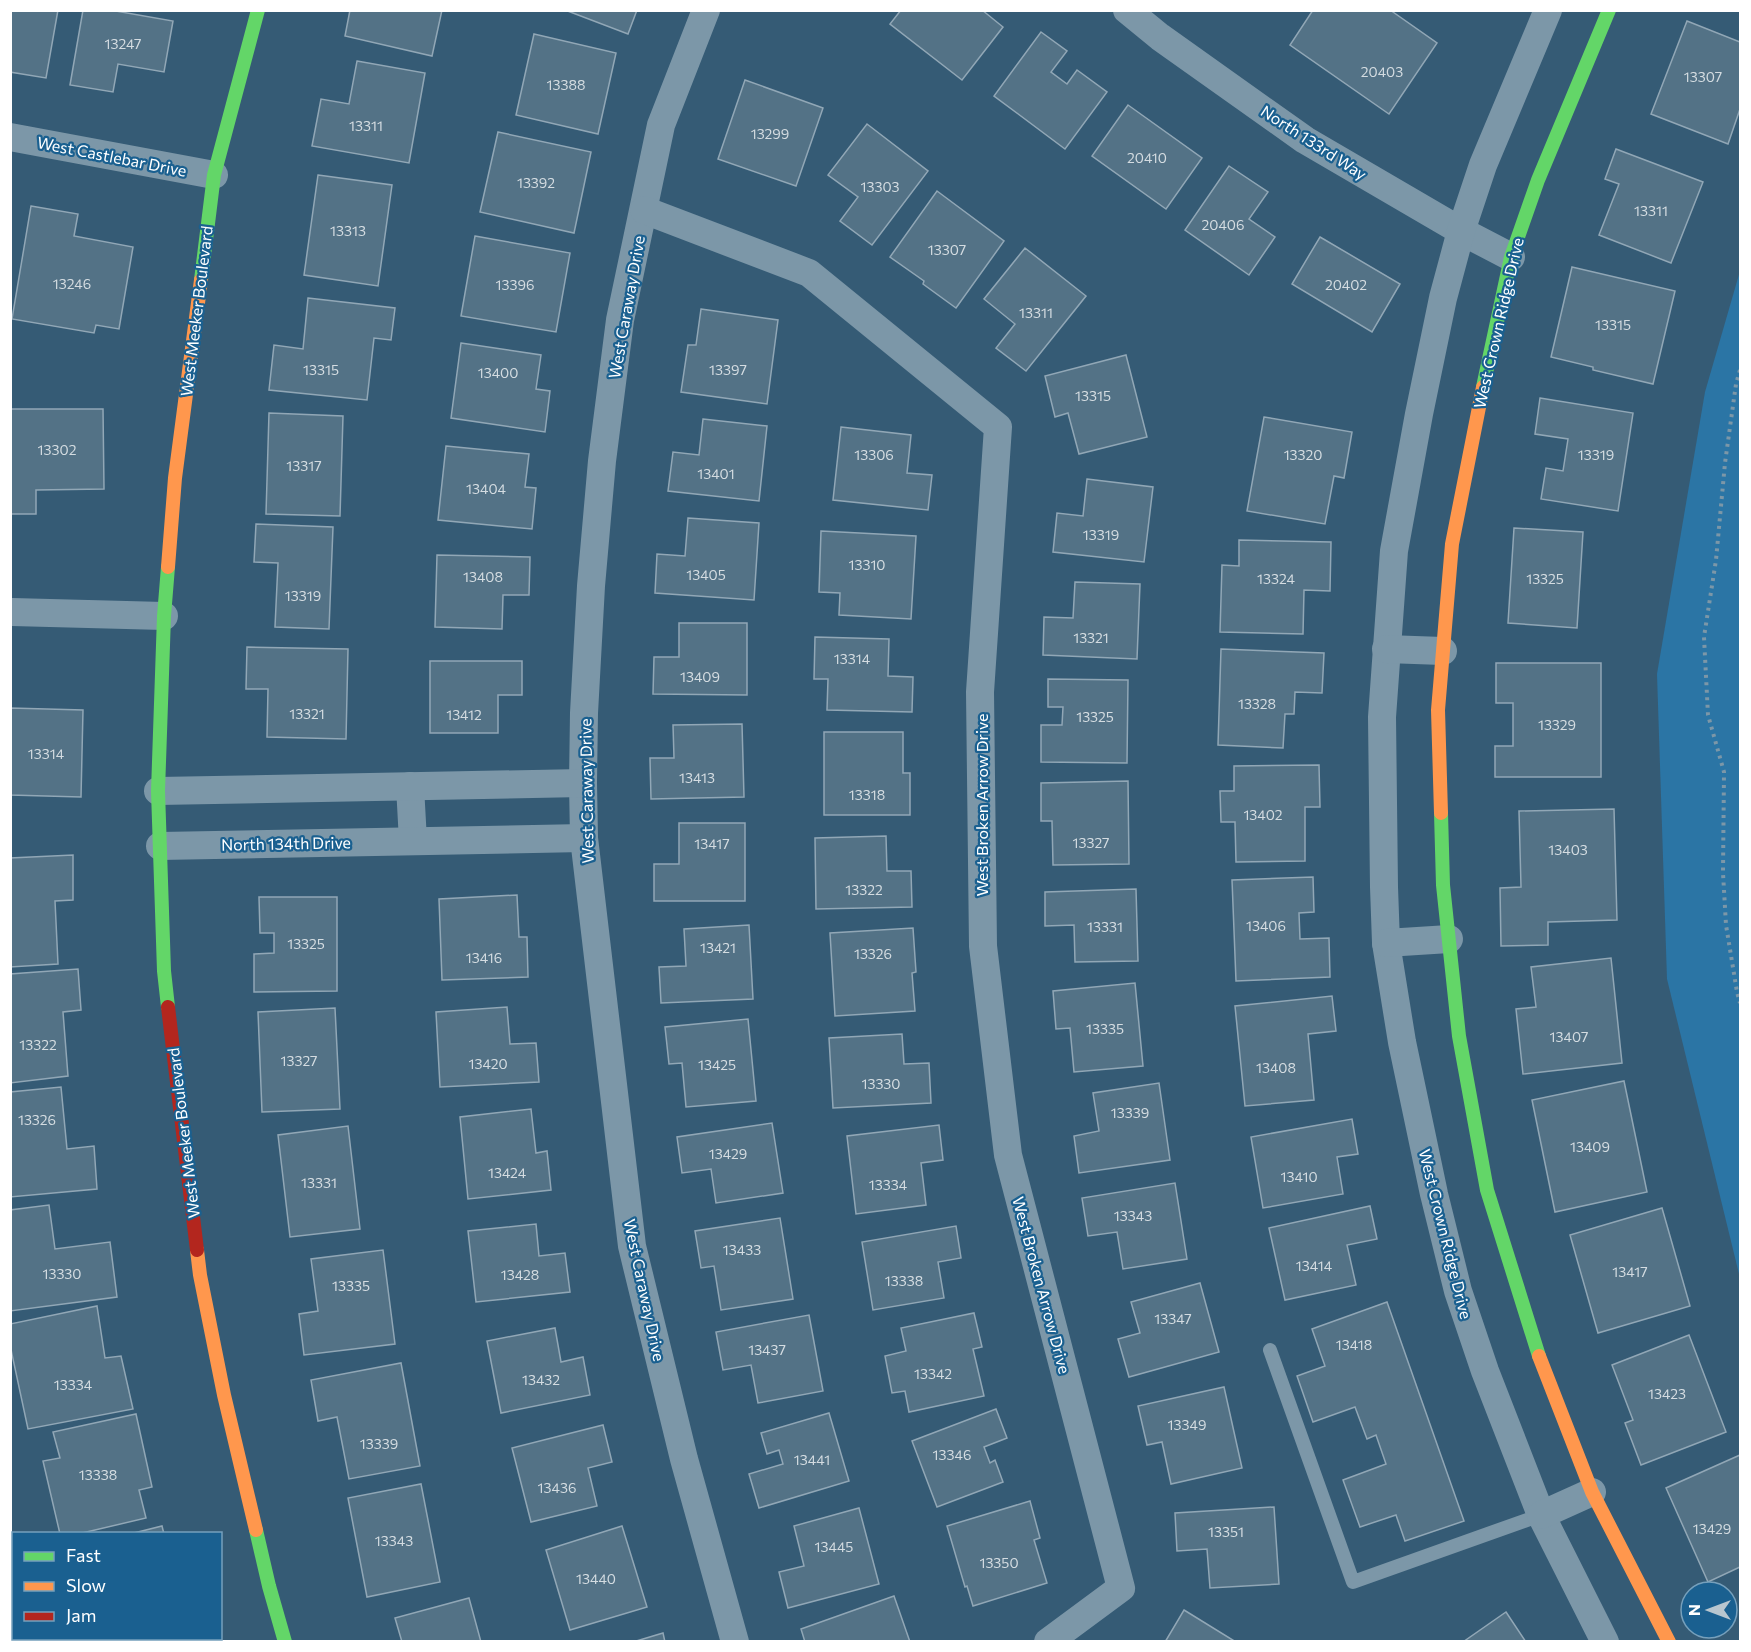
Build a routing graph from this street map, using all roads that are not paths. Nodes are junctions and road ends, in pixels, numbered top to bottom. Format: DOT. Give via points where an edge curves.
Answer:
graph roads {
  1 [pos="258,10"];
  2 [pos="706,10"];
  3 [pos="1127,10"];
  4 [pos="1548,10"];
  5 [pos="1609,10"];
  6 [pos="10,137"];
  7 [pos="214,175"];
  8 [pos="644,210"];
  9 [pos="1461,231"];
  10 [pos="1511,257"];
  11 [pos="12,612"];
  12 [pos="164,616"];
  13 [pos="1386,649"];
  14 [pos="1443,651"];
  15 [pos="583,783"];
  16 [pos="410,786"];
  17 [pos="158,791"];
  18 [pos="584,838"];
  19 [pos="413,841"];
  20 [pos="160,846"];
  21 [pos="1449,939"];
  22 [pos="1386,943"];
  23 [pos="1270,1350"];
  24 [pos="1592,1492"];
  25 [pos="1541,1515"];
  26 [pos="285,1641"];
  27 [pos="735,1641"];
  28 [pos="1048,1641"];
  29 [pos="1605,1641"];
  30 [pos="1669,1641"];
  1 -- 7 [label="street, West Meeker Boulevard"];
  2 -- 8 [label="street, West Caraway Drive" via="661,125"];
  3 -- 9 [label="street, North 133rd Way" via="1305,140"];
  4 -- 9 [label="street, West Crown Ridge Drive" via="1483,165"];
  5 -- 10 [label="street, West Crown Ridge Drive" via="1542,170"];
  6 -- 7 [label="street, West Castlebar Drive"];
  7 -- 12 [label="street, West Meeker Boulevard" via="175,478"];
  8 -- 15 [label="street, West Caraway Drive" via="620,320 602,461 584,713"];
  8 -- 28 [label="street, West Broken Arrow Drive" via="809,273 998,427 980,692 983,945 1008,1155 1120,1588"];
  9 -- 10 [label="street, North 133rd Way"];
  9 -- 13 [label="street, West Crown Ridge Drive" via="1443,298 1394,551"];
  10 -- 14 [label="street, West Crown Ridge Drive" via="1452,544"];
  11 -- 12 [label="street"];
  12 -- 17 [label="street, West Meeker Boulevard"];
  13 -- 14 [label="street"];
  13 -- 22 [label="street, West Crown Ridge Drive" via="1382,717"];
  14 -- 21 [label="street, West Crown Ridge Drive" via="1438,710 1443,885"];
  15 -- 16 [label="street"];
  15 -- 18 [label="street, West Caraway Drive"];
  16 -- 17 [label="street"];
  16 -- 19 [label="street"];
  17 -- 20 [label="street, West Meeker Boulevard"];
  18 -- 19 [label="street, North 134th Drive"];
  18 -- 27 [label="street, West Caraway Drive" via="632,1246 684,1459"];
  19 -- 20 [label="street, North 134th Drive"];
  20 -- 26 [label="street, West Meeker Boulevard" via="164,972 200,1275 224,1395"];
  21 -- 22 [label="street"];
  21 -- 24 [label="street, West Crown Ridge Drive" via="1460,1036 1487,1190 1543,1369"];
  22 -- 25 [label="street, West Crown Ridge Drive" via="1404,1053 1458,1291"];
  23 -- 25 [label="lane" via="1353,1582"];
  24 -- 25 [label="street"];
  24 -- 30 [label="street, West Crown Ridge Drive"];
  25 -- 29 [label="street, West Crown Ridge Drive"];
}
